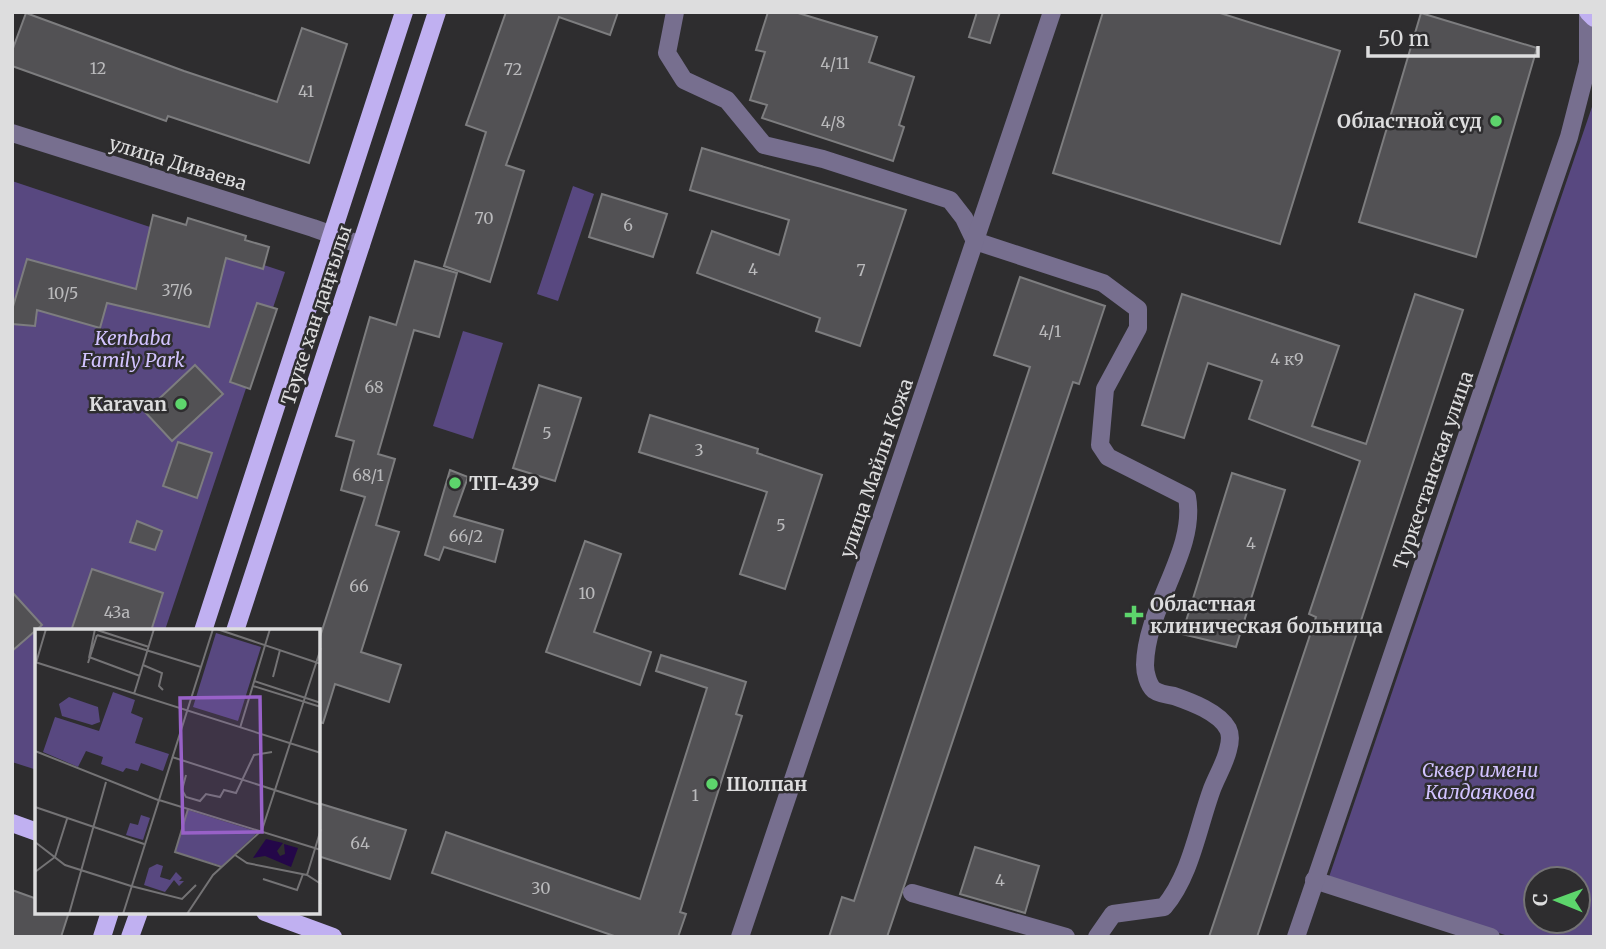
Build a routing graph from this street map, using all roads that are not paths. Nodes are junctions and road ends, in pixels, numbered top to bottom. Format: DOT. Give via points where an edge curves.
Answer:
graph roads {
  1 [pos="404,12"];
  2 [pos="438,12"];
  3 [pos="675,12"];
  4 [pos="1052,12"];
  5 [pos="1588,12"];
  6 [pos="1594,18"];
  7 [pos="12,133"];
  8 [pos="330,235"];
  9 [pos="975,241"];
  10 [pos="361,245"];
  11 [pos="204,629"];
  12 [pos="235,629"];
  13 [pos="12,823"];
  14 [pos="35,831"];
  15 [pos="1314,880"];
  16 [pos="912,893"];
  17 [pos="109,914"];
  18 [pos="138,914"];
  19 [pos="270,914"];
  20 [pos="102,937"];
  21 [pos="130,937"];
  22 [pos="333,937"];
  23 [pos="740,937"];
  24 [pos="1066,937"];
  25 [pos="1097,937"];
  26 [pos="1296,937"];
  27 [pos="1491,937"];
  1 -- 8 [label="main road, Тәуке хан даңғылы"];
  2 -- 10 [label="main road, Тәуке хан даңғылы"];
  3 -- 9 [label="street" via="667,53 684,80 727,100 764,145 950,200"];
  4 -- 9 [label="street, улица Майлы Кожа"];
  5 -- 6 [label="main road"];
  5 -- 15 [label="street, Туркестанская улица" via="1588,63 1569,137"];
  7 -- 8 [label="street, улица Диваева"];
  8 -- 10 [label="street, улица Диваева"];
  8 -- 11 [label="main road, Тәуке хан даңғылы"];
  9 -- 23 [label="street, улица Майлы Кожа"];
  9 -- 25 [label="street" via="1103,283 1138,309 1138,328 1105,389 1100,445 1108,457 1188,497 1190,512 1186,537 1159,601 1145,667 1154,690 1191,702 1216,717 1230,736 1173,897 1164,907 1113,914"];
  10 -- 12 [label="main road, Тәуке хан даңғылы"];
  13 -- 14 [label="main road"];
  15 -- 26 [label="street, Туркестанская улица"];
  15 -- 27 [label="street"];
  16 -- 24 [label="street"];
  17 -- 20 [label="main road"];
  18 -- 21 [label="main road"];
  19 -- 22 [label="main road"];
}
